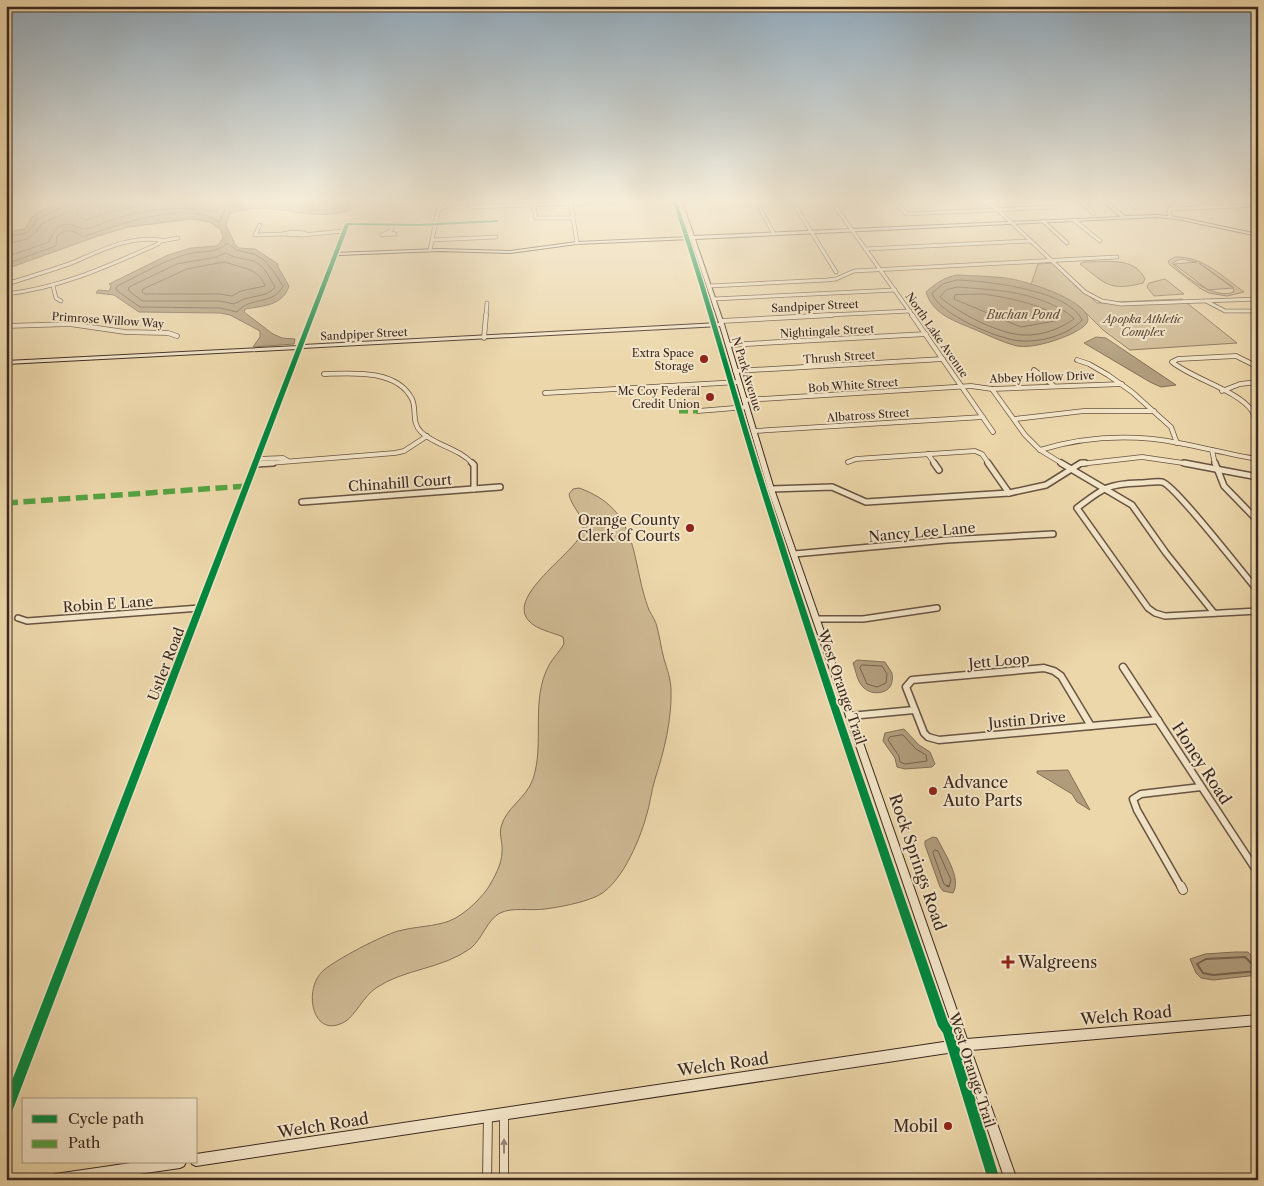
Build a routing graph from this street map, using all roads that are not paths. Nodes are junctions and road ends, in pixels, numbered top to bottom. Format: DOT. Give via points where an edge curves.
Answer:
graph roads {
  1 [pos="91,254"];
  2 [pos="133,254"];
  3 [pos="336,254"];
  4 [pos="699,254"];
  5 [pos="826,254"];
  6 [pos="868,254"];
  7 [pos="1045,254"];
  8 [pos="1117,257"];
  9 [pos="1052,261"];
  10 [pos="880,270"];
  11 [pos="836,272"];
  12 [pos="6,284"];
  13 [pos="53,286"];
  14 [pos="710,286"];
  15 [pos="896,290"];
  16 [pos="6,294"];
  17 [pos="1258,298"];
  18 [pos="714,299"];
  19 [pos="61,301"];
  20 [pos="1206,301"];
  21 [pos="487,303"];
  22 [pos="910,311"];
  23 [pos="1258,311"];
  24 [pos="722,323"];
  25 [pos="6,326"];
  26 [pos="926,334"];
  27 [pos="177,336"];
  28 [pos="484,338"];
  29 [pos="728,345"];
  30 [pos="300,347"];
  31 [pos="943,359"];
  32 [pos="1077,360"];
  33 [pos="6,363"];
  34 [pos="1258,366"];
  35 [pos="1034,370"];
  36 [pos="736,372"];
  37 [pos="324,374"];
  38 [pos="739,382"];
  39 [pos="1258,382"];
  40 [pos="1122,384"];
  41 [pos="962,386"];
  42 [pos="1053,386"];
  43 [pos="992,390"];
  44 [pos="1222,390"];
  45 [pos="545,394"];
  46 [pos="744,400"];
  47 [pos="746,408"];
  48 [pos="1252,410"];
  49 [pos="698,411"];
  50 [pos="1154,411"];
  51 [pos="1258,411"];
  52 [pos="983,417"];
  53 [pos="1015,420"];
  54 [pos="754,431"];
  55 [pos="993,432"];
  56 [pos="1258,434"];
  57 [pos="427,436"];
  58 [pos="1177,443"];
  59 [pos="1040,450"];
  60 [pos="1212,450"];
  61 [pos="928,454"];
  62 [pos="1258,458"];
  63 [pos="257,462"];
  64 [pos="848,462"];
  65 [pos="1070,469"];
  66 [pos="1216,469"];
  67 [pos="939,470"];
  68 [pos="1258,477"];
  69 [pos="500,488"];
  70 [pos="1103,488"];
  71 [pos="474,489"];
  72 [pos="771,489"];
  73 [pos="1009,493"];
  74 [pos="302,502"];
  75 [pos="1258,521"];
  76 [pos="1052,534"];
  77 [pos="794,554"];
  78 [pos="1258,591"];
  79 [pos="200,608"];
  80 [pos="937,608"];
  81 [pos="1258,611"];
  82 [pos="1214,613"];
  83 [pos="18,618"];
  84 [pos="816,619"];
  85 [pos="1124,667"];
  86 [pos="914,710"];
  87 [pos="850,716"];
  88 [pos="1158,720"];
  89 [pos="1090,727"];
  90 [pos="1201,787"];
  91 [pos="1258,873"];
  92 [pos="1184,890"];
  93 [pos="1258,1020"];
  94 [pos="966,1045"];
  95 [pos="6,1112"];
  96 [pos="504,1113"];
  97 [pos="488,1115"];
  98 [pos="198,1160"];
  99 [pos="166,1164"];
  100 [pos="58,1179"];
  101 [pos="487,1180"];
  102 [pos="504,1180"];
  103 [pos="1011,1180"];
  1 -- 12 [label="street"];
  2 -- 13 [label="street" via="95,272"];
  3 -- 30 [label="street, Ustler Road"];
  4 -- 14 [label="street, N Park Avenue"];
  5 -- 11 [label="street"];
  6 -- 10 [label="street, North Lake Avenue"];
  7 -- 9 [label="street"];
  8 -- 9 [label="street"];
  9 -- 10 [label="street"];
  9 -- 20 [label="street" via="1085,292 1102,301 1121,304"];
  10 -- 14 [label="street" via="854,271 827,280"];
  10 -- 15 [label="street, North Lake Avenue"];
  13 -- 16 [label="street"];
  13 -- 19 [label="street" via="56,298"];
  14 -- 18 [label="street, N Park Avenue"];
  15 -- 18 [label="street"];
  15 -- 22 [label="street, North Lake Avenue"];
  17 -- 20 [label="street"];
  18 -- 24 [label="street, N Park Avenue"];
  20 -- 23 [label="street" via="1225,311"];
  21 -- 28 [label="street"];
  22 -- 24 [label="street, Sandpiper Street"];
  22 -- 26 [label="street, North Lake Avenue"];
  24 -- 28 [label="street, Sandpiper Street"];
  24 -- 29 [label="street, N Park Avenue"];
  25 -- 27 [label="street, Primrose Willow Way" via="70,324"];
  26 -- 29 [label="street, Nightingale Street"];
  26 -- 31 [label="street, North Lake Avenue"];
  28 -- 30 [label="street, Sandpiper Street"];
  29 -- 36 [label="street, N Park Avenue"];
  30 -- 33 [label="street, Sandpiper Street"];
  30 -- 63 [label="street, Ustler Road"];
  31 -- 36 [label="street, Thrush Street"];
  31 -- 41 [label="street, North Lake Avenue"];
  32 -- 40 [label="street"];
  34 -- 44 [label="street" via="1236,356 1173,360 1182,370"];
  35 -- 42 [label="street"];
  36 -- 38 [label="street, N Park Avenue"];
  37 -- 57 [label="street" via="364,373 396,383 412,400 414,423"];
  38 -- 45 [label="street"];
  38 -- 46 [label="street, N Park Avenue"];
  39 -- 44 [label="street"];
  40 -- 42 [label="street, Abbey Hollow Drive"];
  40 -- 50 [label="street"];
  41 -- 43 [label="street, Abbey Hollow Drive"];
  41 -- 46 [label="street, Bob White Street"];
  41 -- 52 [label="street, North Lake Avenue"];
  42 -- 43 [label="street, Abbey Hollow Drive"];
  43 -- 53 [label="street"];
  44 -- 48 [label="street"];
  46 -- 47 [label="street, N Park Avenue"];
  47 -- 49 [label="street"];
  47 -- 54 [label="street, N Park Avenue"];
  48 -- 51 [label="street"];
  48 -- 56 [label="street"];
  50 -- 53 [label="street" via="1101,409 1050,413"];
  50 -- 58 [label="street" via="1171,427"];
  52 -- 54 [label="street, Albatross Street"];
  52 -- 55 [label="street, North Lake Avenue"];
  53 -- 59 [label="street"];
  54 -- 72 [label="street, N Park Avenue"];
  57 -- 63 [label="street" via="395,453"];
  57 -- 71 [label="street" via="471,461 475,469"];
  58 -- 59 [label="street" via="1126,437 1102,438 1072,440"];
  58 -- 60 [label="street"];
  59 -- 65 [label="street"];
  60 -- 62 [label="street"];
  60 -- 66 [label="street"];
  61 -- 64 [label="street"];
  61 -- 67 [label="street"];
  61 -- 73 [label="street" via="978,452"];
  63 -- 79 [label="street, Ustler Road"];
  65 -- 66 [label="street" via="1081,462 1142,457"];
  65 -- 70 [label="street"];
  65 -- 73 [label="street" via="1046,485"];
  66 -- 68 [label="street"];
  66 -- 75 [label="street" via="1224,486"];
  69 -- 71 [label="street, Chinahill Court"];
  70 -- 78 [label="street" via="1114,484 1163,482 1198,518"];
  70 -- 82 [label="street" via="1132,505"];
  70 -- 82 [label="street" via="1077,508 1148,608 1165,616"];
  71 -- 74 [label="street, Chinahill Court"];
  72 -- 73 [label="street" via="832,487 866,502"];
  72 -- 77 [label="street, N Park Avenue"];
  76 -- 77 [label="street, Nancy Lee Lane"];
  77 -- 84 [label="street, Rock Springs Road"];
  79 -- 83 [label="street, Robin E Lane" via="27,621"];
  79 -- 95 [label="street, Ustler Road"];
  80 -- 84 [label="street" via="863,619"];
  81 -- 82 [label="street"];
  84 -- 87 [label="street, Rock Springs Road"];
  85 -- 88 [label="street, Honey Road"];
  86 -- 87 [label="street"];
  86 -- 89 [label="street, Justin Drive" via="924,733 939,740"];
  86 -- 89 [label="street, Jett Loop" via="906,687 912,680 1044,668 1061,676"];
  87 -- 94 [label="street, Rock Springs Road"];
  88 -- 89 [label="street, Justin Drive"];
  88 -- 90 [label="street, Honey Road"];
  90 -- 91 [label="street, Honey Road"];
  90 -- 92 [label="street" via="1141,794 1133,799"];
  93 -- 94 [label="street, Welch Road"];
  94 -- 96 [label="street, Welch Road"];
  94 -- 103 [label="street, Rock Springs Road"];
  96 -- 97 [label="street, Welch Road"];
  102 -- 96 [label="street, one-way"];
  97 -- 98 [label="street, Welch Road"];
  97 -- 101 [label="street"];
  99 -- 100 [label="street"];
}
